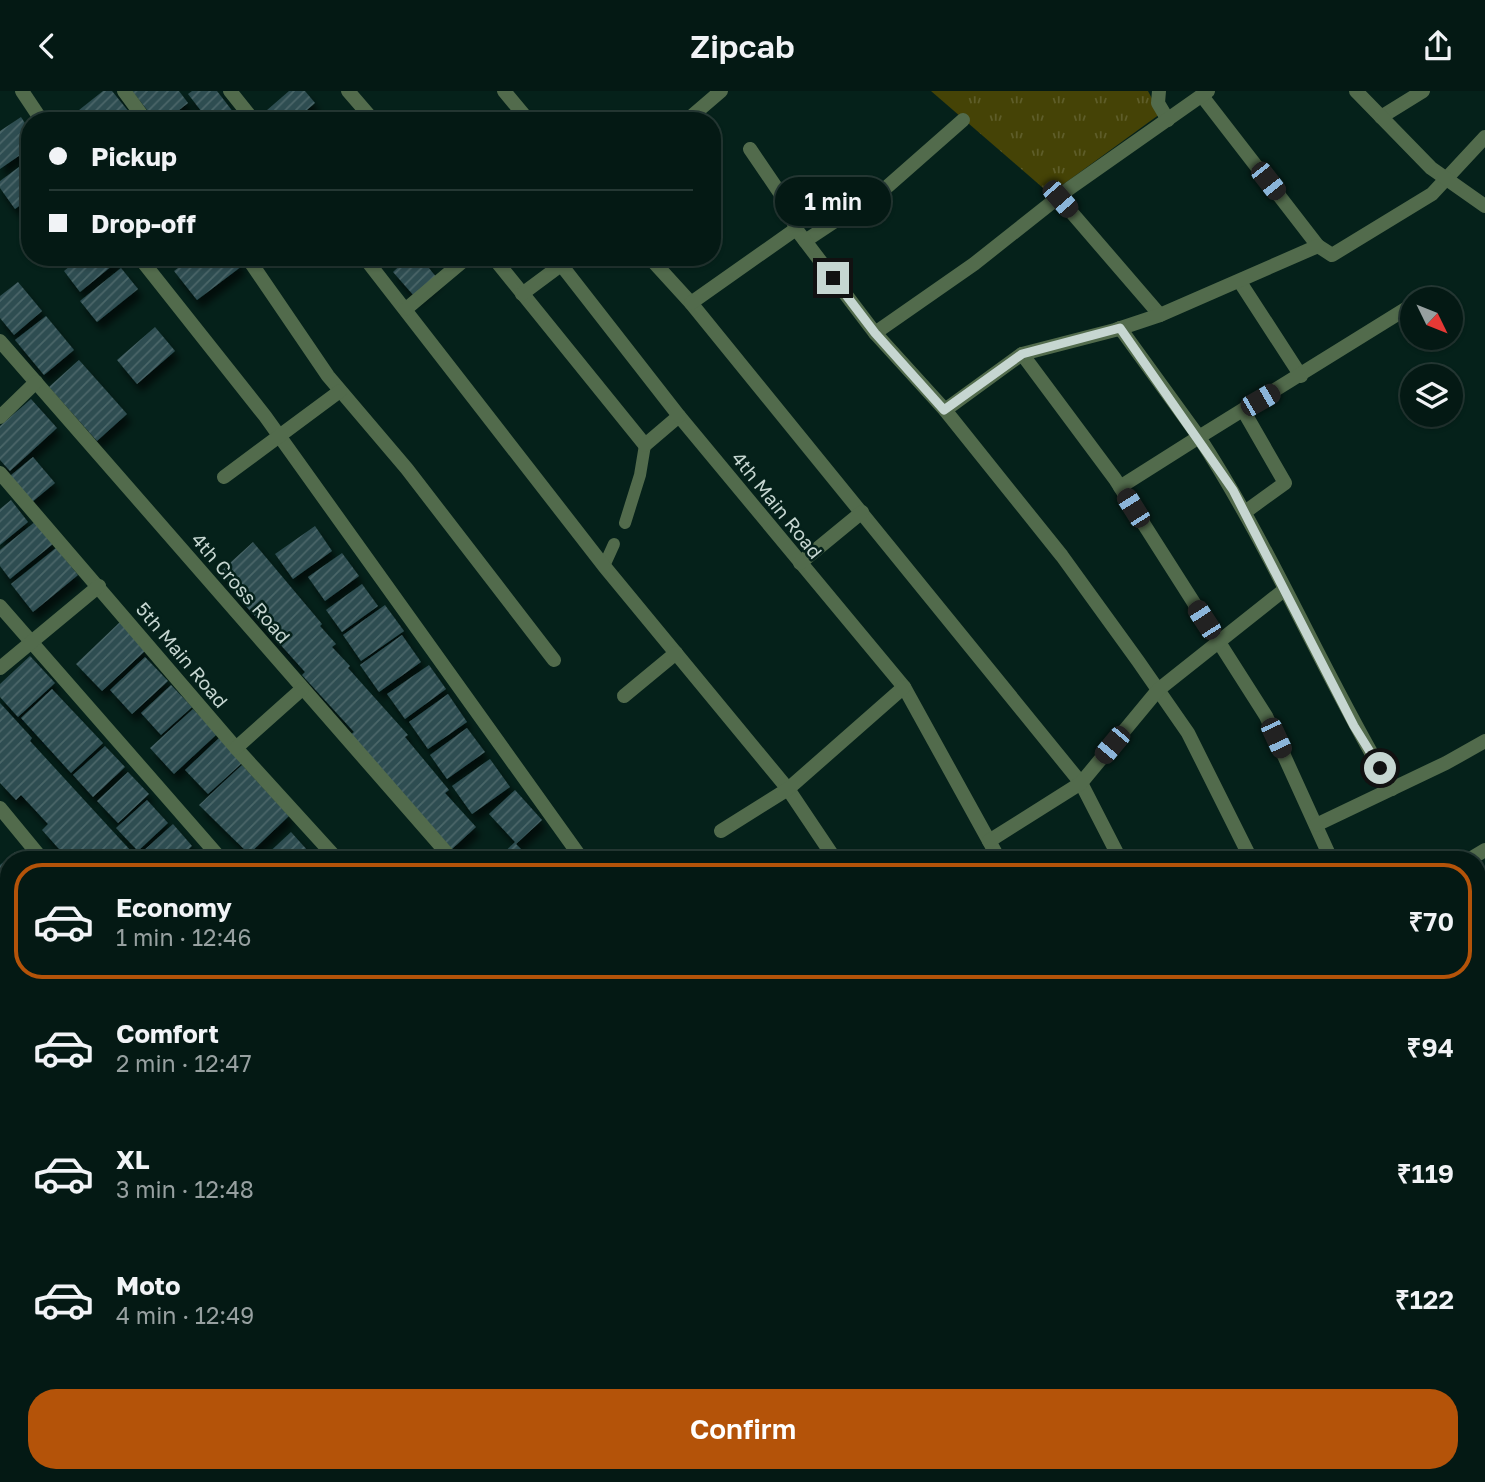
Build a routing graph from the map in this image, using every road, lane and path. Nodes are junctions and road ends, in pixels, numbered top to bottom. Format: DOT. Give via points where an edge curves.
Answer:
graph roads {
  1 [pos="22,91"];
  2 [pos="124,91"];
  3 [pos="230,91"];
  4 [pos="348,91"];
  5 [pos="504,91"];
  6 [pos="721,91"];
  7 [pos="1159,91"];
  8 [pos="1356,91"];
  9 [pos="1423,91"];
  10 [pos="1205,93"];
  11 [pos="36,112"];
  12 [pos="139,112"];
  13 [pos="247,112"];
  14 [pos="366,112"];
  15 [pos="522,112"];
  16 [pos="696,112"];
  17 [pos="1381,117"];
  18 [pos="963,120"];
  19 [pos="1168,120"];
  20 [pos="1485,137"];
  21 [pos="750,149"];
  22 [pos="1445,177"];
  23 [pos="1060,199"];
  24 [pos="1485,206"];
  25 [pos="801,235"];
  26 [pos="1318,246"];
  27 [pos="146,266"];
  28 [pos="253,266"];
  29 [pos="371,266"];
  30 [pos="457,266"];
  31 [pos="500,266"];
  32 [pos="553,266"];
  33 [pos="562,266"];
  34 [pos="657,266"];
  35 [pos="1240,282"];
  36 [pos="522,294"];
  37 [pos="691,303"];
  38 [pos="406,309"];
  39 [pos="1400,313"];
  40 [pos="1160,315"];
  41 [pos="1120,328"];
  42 [pos="875,333"];
  43 [pos="0,341"];
  44 [pos="1022,354"];
  45 [pos="1301,376"];
  46 [pos="36,382"];
  47 [pos="340,391"];
  48 [pos="944,410"];
  49 [pos="1243,410"];
  50 [pos="679,416"];
  51 [pos="0,417"];
  52 [pos="279,436"];
  53 [pos="1199,437"];
  54 [pos="645,445"];
  55 [pos="0,473"];
  56 [pos="224,477"];
  57 [pos="1120,487"];
  58 [pos="862,512"];
  59 [pos="1245,512"];
  60 [pos="625,523"];
  61 [pos="614,544"];
  62 [pos="800,563"];
  63 [pos="604,566"];
  64 [pos="99,586"];
  65 [pos="1284,590"];
  66 [pos="0,607"];
  67 [pos="31,642"];
  68 [pos="1219,643"];
  69 [pos="676,653"];
  70 [pos="554,660"];
  71 [pos="0,668"];
  72 [pos="904,687"];
  73 [pos="302,689"];
  74 [pos="1158,690"];
  75 [pos="624,696"];
  76 [pos="1485,741"];
  77 [pos="236,748"];
  78 [pos="1081,782"];
  79 [pos="788,789"];
  80 [pos="1392,789"];
  81 [pos="0,809"];
  82 [pos="1316,825"];
  83 [pos="721,831"];
  84 [pos="989,841"];
  85 [pos="35,851"];
  86 [pos="214,851"];
  87 [pos="330,851"];
  88 [pos="445,851"];
  89 [pos="576,851"];
  90 [pos="830,851"];
  91 [pos="995,851"];
  92 [pos="1116,851"];
  93 [pos="1247,851"];
  94 [pos="1327,851"];
  1 -- 11 [label="street"];
  2 -- 12 [label="street"];
  3 -- 13 [label="street"];
  4 -- 14 [label="street"];
  5 -- 15 [label="street"];
  6 -- 16 [label="street"];
  7 -- 19 [label="street" via="1158,103"];
  8 -- 17 [label="street"];
  9 -- 17 [label="street"];
  10 -- 19 [label="street"];
  10 -- 26 [label="street"];
  17 -- 22 [label="street"];
  18 -- 25 [label="street" via="888,186"];
  19 -- 23 [label="street"];
  20 -- 22 [label="street"];
  21 -- 25 [label="street" via="786,202"];
  22 -- 24 [label="street"];
  22 -- 26 [label="street" via="1432,194 1332,255"];
  23 -- 40 [label="street"];
  23 -- 42 [label="street"];
  25 -- 37 [label="street"];
  25 -- 42 [label="street"];
  26 -- 35 [label="street"];
  27 -- 52 [label="street"];
  28 -- 47 [label="street"];
  29 -- 38 [label="street"];
  30 -- 38 [label="street"];
  31 -- 36 [label="street"];
  32 -- 36 [label="street"];
  33 -- 50 [label="street, 4th Main Road"];
  34 -- 37 [label="street"];
  35 -- 40 [label="street"];
  35 -- 45 [label="street"];
  36 -- 54 [label="street"];
  37 -- 58 [label="street"];
  38 -- 63 [label="street"];
  39 -- 45 [label="street"];
  40 -- 41 [label="street"];
  41 -- 44 [label="street"];
  41 -- 53 [label="street"];
  42 -- 48 [label="street"];
  43 -- 46 [label="street, 4th Cross Road"];
  44 -- 48 [label="street"];
  44 -- 57 [label="street"];
  45 -- 49 [label="street"];
  46 -- 51 [label="street"];
  46 -- 73 [label="street, 4th Cross Road"];
  47 -- 52 [label="street"];
  47 -- 70 [label="street" via="407,469"];
  48 -- 74 [label="street" via="1062,556"];
  49 -- 53 [label="street"];
  49 -- 59 [label="street" via="1285,482"];
  50 -- 54 [label="street"];
  50 -- 62 [label="street, 4th Main Road"];
  52 -- 56 [label="street"];
  52 -- 89 [label="street"];
  53 -- 57 [label="street"];
  53 -- 59 [label="street"];
  54 -- 60 [label="street"];
  55 -- 64 [label="street, 5th Main Road"];
  57 -- 68 [label="street"];
  58 -- 62 [label="street"];
  58 -- 78 [label="street"];
  59 -- 65 [label="street"];
  61 -- 63 [label="street"];
  62 -- 72 [label="street, 4th Main Road"];
  63 -- 69 [label="street"];
  64 -- 67 [label="street"];
  64 -- 77 [label="street, 5th Main Road"];
  65 -- 68 [label="street"];
  65 -- 80 [label="street"];
  66 -- 67 [label="street"];
  67 -- 71 [label="street"];
  67 -- 86 [label="street"];
  68 -- 74 [label="street"];
  68 -- 82 [label="street" via="1266,716"];
  69 -- 75 [label="street"];
  69 -- 79 [label="street"];
  72 -- 79 [label="street"];
  72 -- 84 [label="street, 4th Main Road"];
  73 -- 77 [label="street"];
  73 -- 88 [label="street, 4th Cross Road"];
  74 -- 78 [label="street"];
  74 -- 93 [label="street" via="1188,733"];
  76 -- 80 [label="street"];
  77 -- 87 [label="street, 5th Main Road"];
  78 -- 84 [label="street"];
  78 -- 92 [label="street"];
  79 -- 83 [label="street"];
  79 -- 90 [label="street"];
  80 -- 82 [label="street"];
  81 -- 85 [label="street"];
  82 -- 94 [label="street"];
  84 -- 91 [label="street, 4th Main Road"];
}
